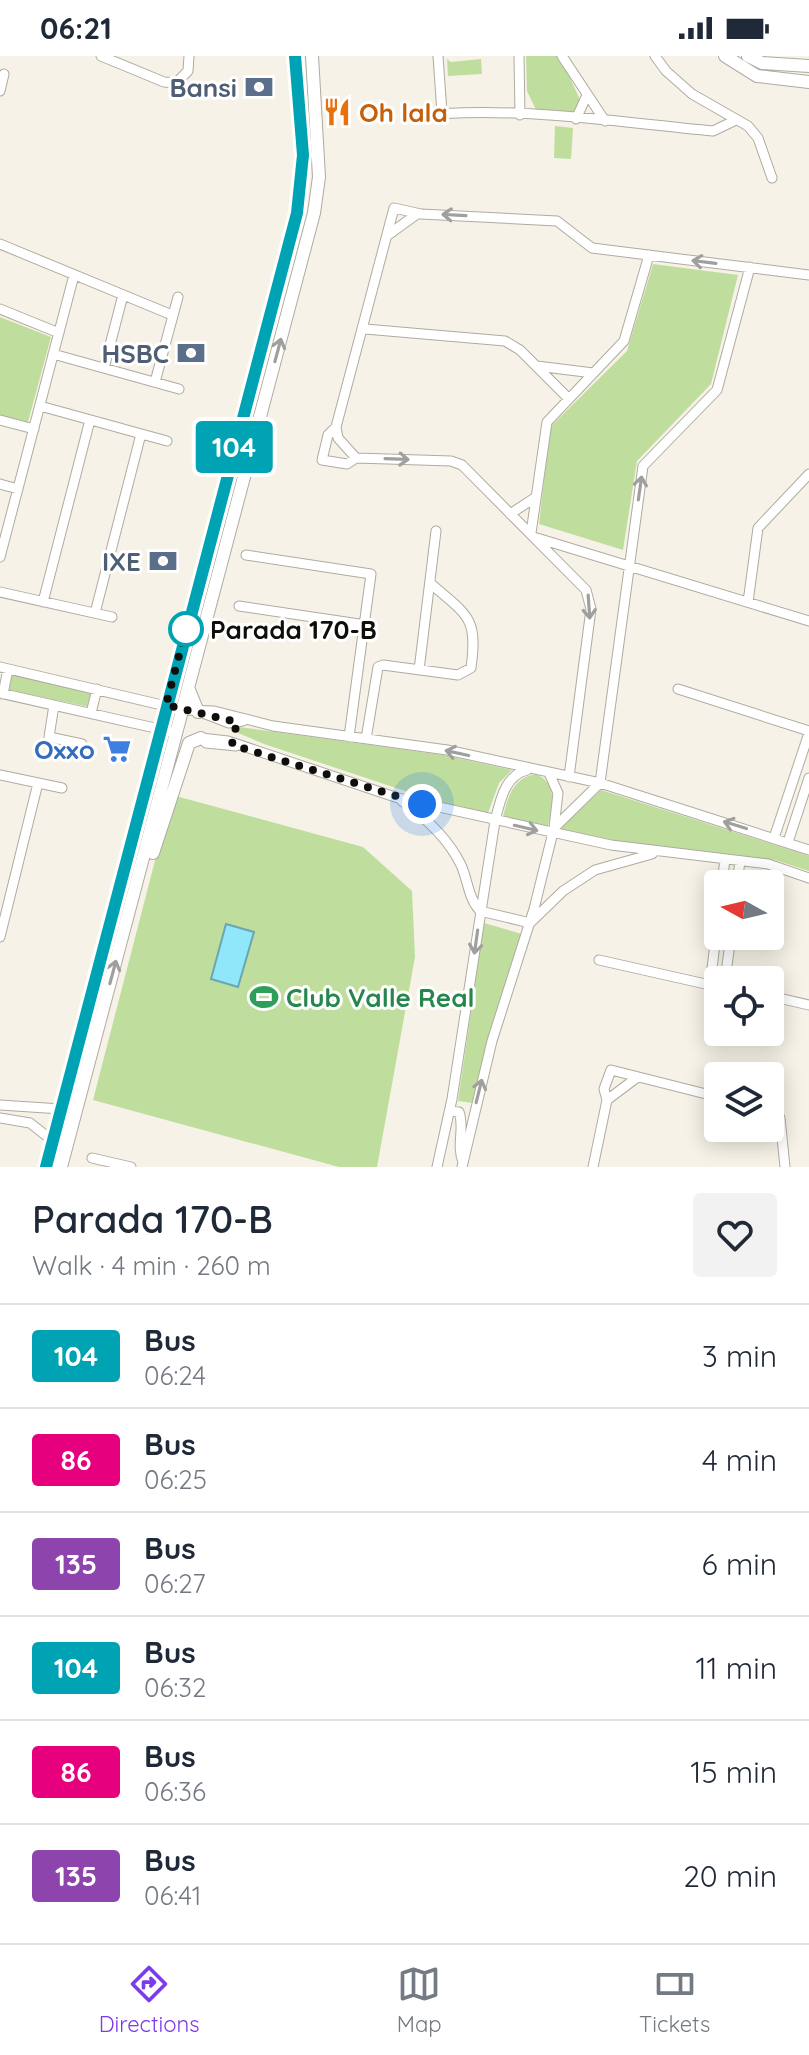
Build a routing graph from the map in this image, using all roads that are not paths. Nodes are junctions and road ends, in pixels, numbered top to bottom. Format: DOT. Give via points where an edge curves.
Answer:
graph roads {
  1 [pos="101,56"];
  2 [pos="189,56"];
  3 [pos="312,56"];
  4 [pos="438,56"];
  5 [pos="519,56"];
  6 [pos="562,56"];
  7 [pos="655,56"];
  8 [pos="725,56"];
  9 [pos="748,56"];
  10 [pos="295,58"];
  11 [pos="809,66"];
  12 [pos="4,74"];
  13 [pos="809,82"];
  14 [pos="0,91"];
  15 [pos="587,95"];
  16 [pos="315,106"];
  17 [pos="442,113"];
  18 [pos="520,115"];
  19 [pos="413,116"];
  20 [pos="576,119"];
  21 [pos="736,120"];
  22 [pos="605,121"];
  23 [pos="772,178"];
  24 [pos="421,214"];
  25 [pos="387,236"];
  26 [pos="0,244"];
  27 [pos="649,255"];
  28 [pos="750,267"];
  29 [pos="74,275"];
  30 [pos="809,275"];
  31 [pos="123,295"];
  32 [pos="178,297"];
  33 [pos="0,309"];
  34 [pos="172,315"];
  35 [pos="365,329"];
  36 [pos="59,333"];
  37 [pos="53,354"];
  38 [pos="536,366"];
  39 [pos="104,368"];
  40 [pos="593,373"];
  41 [pos="155,382"];
  42 [pos="179,389"];
  43 [pos="569,399"];
  44 [pos="40,406"];
  45 [pos="0,420"];
  46 [pos="90,420"];
  47 [pos="336,427"];
  48 [pos="34,429"];
  49 [pos="141,434"];
  50 [pos="167,441"];
  51 [pos="356,458"];
  52 [pos="809,474"];
  53 [pos="0,484"];
  54 [pos="18,489"];
  55 [pos="536,497"];
  56 [pos="510,514"];
  57 [pos="436,531"];
  58 [pos="533,535"];
  59 [pos="2,538"];
  60 [pos="206,553"];
  61 [pos="246,555"];
  62 [pos="0,557"];
  63 [pos="629,566"];
  64 [pos="430,583"];
  65 [pos="0,592"];
  66 [pos="212,600"];
  67 [pos="43,602"];
  68 [pos="748,602"];
  69 [pos="239,606"];
  70 [pos="95,613"];
  71 [pos="112,617"];
  72 [pos="809,621"];
  73 [pos="366,625"];
  74 [pos="4,668"];
  75 [pos="419,670"];
  76 [pos="97,689"];
  77 [pos="678,689"];
  78 [pos="189,690"];
  79 [pos="1,693"];
  80 [pos="54,705"];
  81 [pos="166,705"];
  82 [pos="183,710"];
  83 [pos="201,712"];
  84 [pos="91,713"];
  85 [pos="239,720"];
  86 [pos="160,728"];
  87 [pos="809,732"];
  88 [pos="177,733"];
  89 [pos="349,737"];
  90 [pos="201,738"];
  91 [pos="366,739"];
  92 [pos="82,744"];
  93 [pos="233,745"];
  94 [pos="531,769"];
  95 [pos="549,773"];
  96 [pos="0,775"];
  97 [pos="569,777"];
  98 [pos="809,778"];
  99 [pos="38,783"];
  100 [pos="600,783"];
  101 [pos="62,788"];
  102 [pos="398,798"];
  103 [pos="495,821"];
  104 [pos="554,831"];
  105 [pos="774,838"];
  106 [pos="130,842"];
  107 [pos="788,842"];
  108 [pos="809,850"];
  109 [pos="663,852"];
  110 [pos="725,859"];
  111 [pos="740,861"];
  112 [pos="724,870"];
  113 [pos="739,870"];
  114 [pos="140,872"];
  115 [pos="809,878"];
  116 [pos="136,887"];
  117 [pos="480,911"];
  118 [pos="530,923"];
  119 [pos="0,937"];
  120 [pos="714,950"];
  121 [pos="599,960"];
  122 [pos="784,999"];
  123 [pos="809,1005"];
  124 [pos="635,1079"];
  125 [pos="704,1094"];
  126 [pos="607,1100"];
  127 [pos="0,1105"];
  128 [pos="61,1109"];
  129 [pos="450,1111"];
  130 [pos="0,1118"];
  131 [pos="53,1141"];
  132 [pos="782,1142"];
  133 [pos="92,1158"];
  134 [pos="116,1165"];
  135 [pos="462,1165"];
  136 [pos="46,1167"];
  137 [pos="61,1167"];
  138 [pos="129,1167"];
  139 [pos="437,1167"];
  140 [pos="593,1167"];
  141 [pos="785,1167"];
  1 -- 2 [label="street" via="176,83 188,71"];
  3 -- 16 [label="main road"];
  4 -- 17 [label="street"];
  5 -- 18 [label="street"];
  6 -- 15 [label="street"];
  7 -- 21 [label="street" via="692,94"];
  8 -- 13 [label="main road" via="757,76"];
  9 -- 11 [label="main road" via="762,63"];
  10 -- 16 [label="main road" via="305,62"];
  10 -- 60 [label="main road" via="301,192"];
  12 -- 14 [label="street"];
  15 -- 20 [label="street"];
  15 -- 22 [label="street"];
  66 -- 16 [label="main road, one-way" via="314,213 319,177"];
  17 -- 18 [label="street"];
  17 -- 19 [label="street"];
  18 -- 20 [label="street"];
  20 -- 22 [label="street"];
  21 -- 22 [label="street" via="713,131"];
  21 -- 23 [label="street" via="758,138"];
  24 -- 25 [label="street" via="409,217"];
  24 -- 25 [label="street" via="394,208"];
  27 -- 24 [label="street, one-way" via="592,248 557,221"];
  25 -- 35 [label="street"];
  26 -- 29 [label="street"];
  28 -- 27 [label="street, one-way"];
  27 -- 40 [label="street" via="624,341"];
  28 -- 30 [label="street"];
  63 -- 28 [label="street, one-way" via="643,466 717,390"];
  29 -- 31 [label="street"];
  29 -- 36 [label="street"];
  31 -- 34 [label="street"];
  31 -- 39 [label="street"];
  32 -- 34 [label="street"];
  33 -- 36 [label="street"];
  34 -- 41 [label="street"];
  35 -- 38 [label="street" via="505,341"];
  35 -- 47 [label="street"];
  36 -- 37 [label="street"];
  37 -- 39 [label="street"];
  37 -- 44 [label="street"];
  38 -- 40 [label="street"];
  38 -- 43 [label="street"];
  39 -- 41 [label="street"];
  40 -- 43 [label="street"];
  41 -- 42 [label="street"];
  43 -- 55 [label="street" via="547,422"];
  44 -- 46 [label="street"];
  44 -- 48 [label="street"];
  45 -- 48 [label="street"];
  46 -- 49 [label="street"];
  46 -- 67 [label="street"];
  47 -- 51 [label="street" via="338,438"];
  47 -- 51 [label="street" via="328,435 322,460 347,464"];
  48 -- 54 [label="street"];
  49 -- 50 [label="street"];
  49 -- 70 [label="street"];
  51 -- 56 [label="street, one-way" via="457,463"];
  52 -- 68 [label="street" via="758,528"];
  53 -- 54 [label="street"];
  54 -- 59 [label="street"];
  55 -- 56 [label="street"];
  55 -- 58 [label="street"];
  56 -- 58 [label="street"];
  57 -- 64 [label="street"];
  58 -- 63 [label="street"];
  58 -- 97 [label="street, one-way" via="581,584 591,602"];
  59 -- 62 [label="street"];
  60 -- 66 [label="main road" via="217,562"];
  60 -- 81 [label="main road"];
  61 -- 73 [label="street" via="364,570 373,581"];
  63 -- 68 [label="street"];
  63 -- 100 [label="street"];
  64 -- 75 [label="street"];
  64 -- 75 [label="street" via="471,623 476,636 466,674"];
  65 -- 67 [label="street"];
  66 -- 78 [label="main road"];
  67 -- 70 [label="street"];
  68 -- 72 [label="street"];
  69 -- 73 [label="street"];
  70 -- 71 [label="street"];
  73 -- 89 [label="street"];
  74 -- 76 [label="street"];
  74 -- 79 [label="street"];
  75 -- 91 [label="street" via="378,667"];
  76 -- 81 [label="street"];
  76 -- 84 [label="street"];
  77 -- 87 [label="street"];
  78 -- 82 [label="main road"];
  78 -- 83 [label="main road"];
  79 -- 80 [label="street"];
  80 -- 84 [label="street"];
  80 -- 92 [label="street" via="49,737"];
  81 -- 82 [label="street"];
  81 -- 86 [label="main road"];
  82 -- 83 [label="street"];
  82 -- 88 [label="main road"];
  83 -- 85 [label="street"];
  84 -- 86 [label="street"];
  85 -- 89 [label="street"];
  85 -- 93 [label="street"];
  86 -- 88 [label="street"];
  86 -- 106 [label="main road"];
  87 -- 105 [label="street"];
  88 -- 114 [label="main road"];
  89 -- 91 [label="street"];
  90 -- 93 [label="street"];
  90 -- 114 [label="main road" via="189,743 152,856"];
  94 -- 91 [label="street, one-way"];
  93 -- 102 [label="street"];
  94 -- 95 [label="street"];
  94 -- 103 [label="street" via="520,771 505,788"];
  95 -- 97 [label="street"];
  95 -- 104 [label="street" via="558,793"];
  96 -- 99 [label="street"];
  97 -- 100 [label="street"];
  98 -- 107 [label="street"];
  99 -- 101 [label="street"];
  99 -- 119 [label="street"];
  100 -- 104 [label="street"];
  105 -- 100 [label="street, one-way"];
  102 -- 103 [label="street"];
  102 -- 117 [label="street" via="447,842"];
  103 -- 104 [label="street, one-way"];
  103 -- 117 [label="street"];
  104 -- 109 [label="street"];
  104 -- 118 [label="street"];
  105 -- 107 [label="street"];
  106 -- 116 [label="main road" via="126,880"];
  106 -- 128 [label="main road"];
  107 -- 108 [label="street"];
  109 -- 110 [label="street"];
  109 -- 118 [label="street" via="595,870"];
  110 -- 111 [label="street"];
  110 -- 112 [label="street"];
  111 -- 113 [label="street"];
  111 -- 115 [label="street"];
  114 -- 116 [label="main road"];
  137 -- 116 [label="main road, one-way"];
  117 -- 118 [label="street"];
  117 -- 129 [label="street, one-way"];
  135 -- 118 [label="street, one-way" via="492,1041"];
  120 -- 121 [label="street" via="710,985"];
  122 -- 123 [label="street"];
  124 -- 125 [label="street"];
  124 -- 126 [label="street"];
  124 -- 126 [label="street" via="608,1072"];
  126 -- 140 [label="street"];
  127 -- 128 [label="street"];
  128 -- 131 [label="main road"];
  128 -- 137 [label="main road" via="69,1120"];
  129 -- 135 [label="street" via="462,1118"];
  129 -- 139 [label="street"];
  130 -- 131 [label="street" via="30,1123"];
  131 -- 136 [label="main road"];
  132 -- 141 [label="street"];
  133 -- 134 [label="street"];
  134 -- 138 [label="street"];
}
